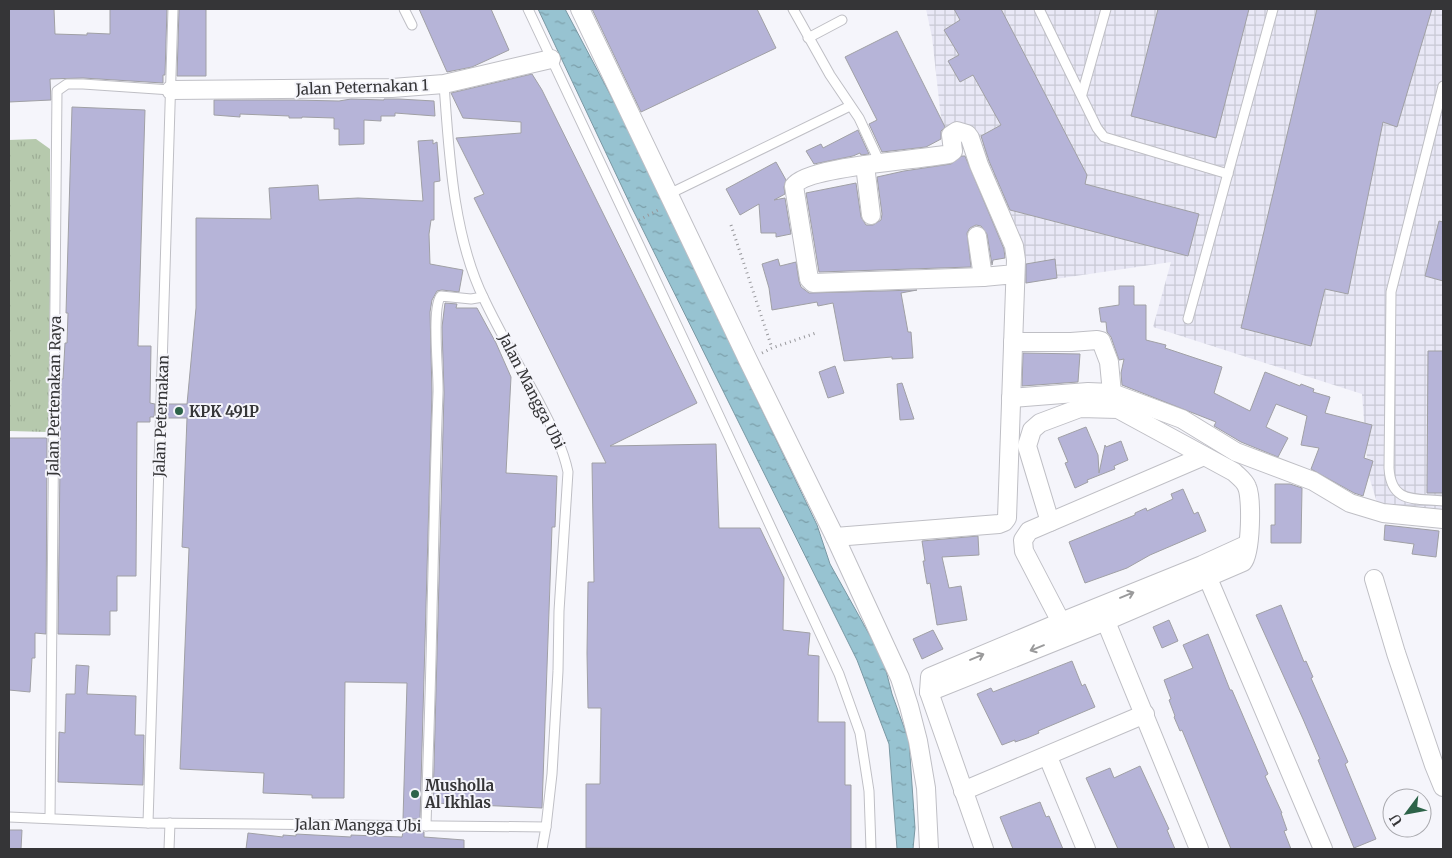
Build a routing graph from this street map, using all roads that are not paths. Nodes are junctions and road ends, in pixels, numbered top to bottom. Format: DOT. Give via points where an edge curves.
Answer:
graph roads {
  1 [pos="173,9"];
  2 [pos="404,9"];
  3 [pos="528,9"];
  4 [pos="580,9"];
  5 [pos="793,9"];
  6 [pos="1039,9"];
  7 [pos="1106,9"];
  8 [pos="1273,9"];
  9 [pos="842,20"];
  10 [pos="412,25"];
  11 [pos="808,38"];
  12 [pos="551,59"];
  13 [pos="444,84"];
  14 [pos="1443,86"];
  15 [pos="171,90"];
  16 [pos="1082,94"];
  17 [pos="850,106"];
  18 [pos="872,164"];
  19 [pos="1228,174"];
  20 [pos="669,194"];
  21 [pos="871,215"];
  22 [pos="978,236"];
  23 [pos="1015,274"];
  24 [pos="983,277"];
  25 [pos="483,297"];
  26 [pos="1188,319"];
  27 [pos="1013,342"];
  28 [pos="1112,393"];
  29 [pos="1012,398"];
  30 [pos="1204,456"];
  31 [pos="1443,501"];
  32 [pos="1443,519"];
  33 [pos="1050,522"];
  34 [pos="835,537"];
  35 [pos="1205,572"];
  36 [pos="1374,579"];
  37 [pos="1103,614"];
  38 [pos="1066,628"];
  39 [pos="1145,714"];
  40 [pos="1048,757"];
  41 [pos="1443,787"];
  42 [pos="964,792"];
  43 [pos="9,817"];
  44 [pos="50,818"];
  45 [pos="148,823"];
  46 [pos="170,823"];
  47 [pos="426,826"];
  48 [pos="546,827"];
  49 [pos="169,849"];
  50 [pos="542,849"];
  51 [pos="871,849"];
  52 [pos="929,849"];
  53 [pos="984,849"];
  54 [pos="1086,849"];
  55 [pos="1200,849"];
  56 [pos="1323,849"];
  1 -- 15 [label="lane, Jalan Peternakan"];
  2 -- 10 [label="lane"];
  3 -- 12 [label="lane"];
  4 -- 20 [label="street"];
  5 -- 11 [label="lane"];
  6 -- 16 [label="lane"];
  7 -- 16 [label="lane"];
  8 -- 19 [label="lane"];
  9 -- 11 [label="lane"];
  11 -- 17 [label="lane"];
  12 -- 13 [label="street, Jalan Peternakan 1"];
  12 -- 51 [label="lane" via="839,674 860,733 869,791"];
  13 -- 15 [label="street, Jalan Peternakan 1" via="392,88"];
  13 -- 25 [label="lane, Jalan Mangga Ubi" via="450,167 460,225"];
  14 -- 31 [label="lane" via="1391,292 1389,468 1394,490 1401,496"];
  15 -- 44 [label="lane, Jalan Pertenakan Raya" via="67,84 57,91"];
  15 -- 45 [label="lane, Jalan Peternakan"];
  16 -- 19 [label="lane" via="1104,138"];
  17 -- 18 [label="lane" via="862,123"];
  17 -- 20 [label="lane"];
  18 -- 21 [label="street"];
  18 -- 23 [label="street" via="949,154 953,151 951,135 957,131 967,134 1014,246"];
  18 -- 24 [label="street" via="809,177 799,180 794,186 810,281"];
  19 -- 26 [label="lane"];
  20 -- 34 [label="street"];
  22 -- 24 [label="street"];
  23 -- 24 [label="street"];
  23 -- 27 [label="street"];
  25 -- 47 [label="lane" via="441,296 438,300 439,379"];
  25 -- 48 [label="lane, Jalan Mangga Ubi" via="549,422 568,472"];
  27 -- 28 [label="street" via="1101,341 1109,362"];
  27 -- 29 [label="street"];
  28 -- 29 [label="street"];
  28 -- 32 [label="street" via="1182,419 1236,452 1312,481 1350,503 1383,513"];
  29 -- 34 [label="street" via="1007,518 1004,522"];
  30 -- 33 [label="street"];
  30 -- 33 [label="street" via="1118,408 1085,407 1040,423 1032,430 1027,446"];
  30 -- 35 [label="street" via="1244,481 1248,488 1249,513 1248,544 1243,562"];
  33 -- 38 [label="street" via="1029,531 1023,546"];
  34 -- 52 [label="street" via="896,670 909,706 926,788"];
  35 -- 37 [label="street"];
  35 -- 56 [label="street"];
  36 -- 41 [label="street"];
  37 -- 38 [label="street"];
  37 -- 39 [label="street"];
  38 -- 42 [label="street" via="929,692"];
  39 -- 40 [label="street"];
  39 -- 55 [label="street"];
  40 -- 42 [label="street"];
  40 -- 54 [label="street"];
  42 -- 53 [label="street"];
  43 -- 44 [label="lane, Jalan Mangga Ubi"];
  44 -- 45 [label="lane, Jalan Mangga Ubi"];
  45 -- 46 [label="lane, Jalan Mangga Ubi"];
  46 -- 47 [label="lane, Jalan Mangga Ubi"];
  46 -- 49 [label="lane"];
  47 -- 48 [label="lane, Jalan Mangga Ubi"];
  48 -- 50 [label="lane, Jalan Mangga Ubi"];
}
